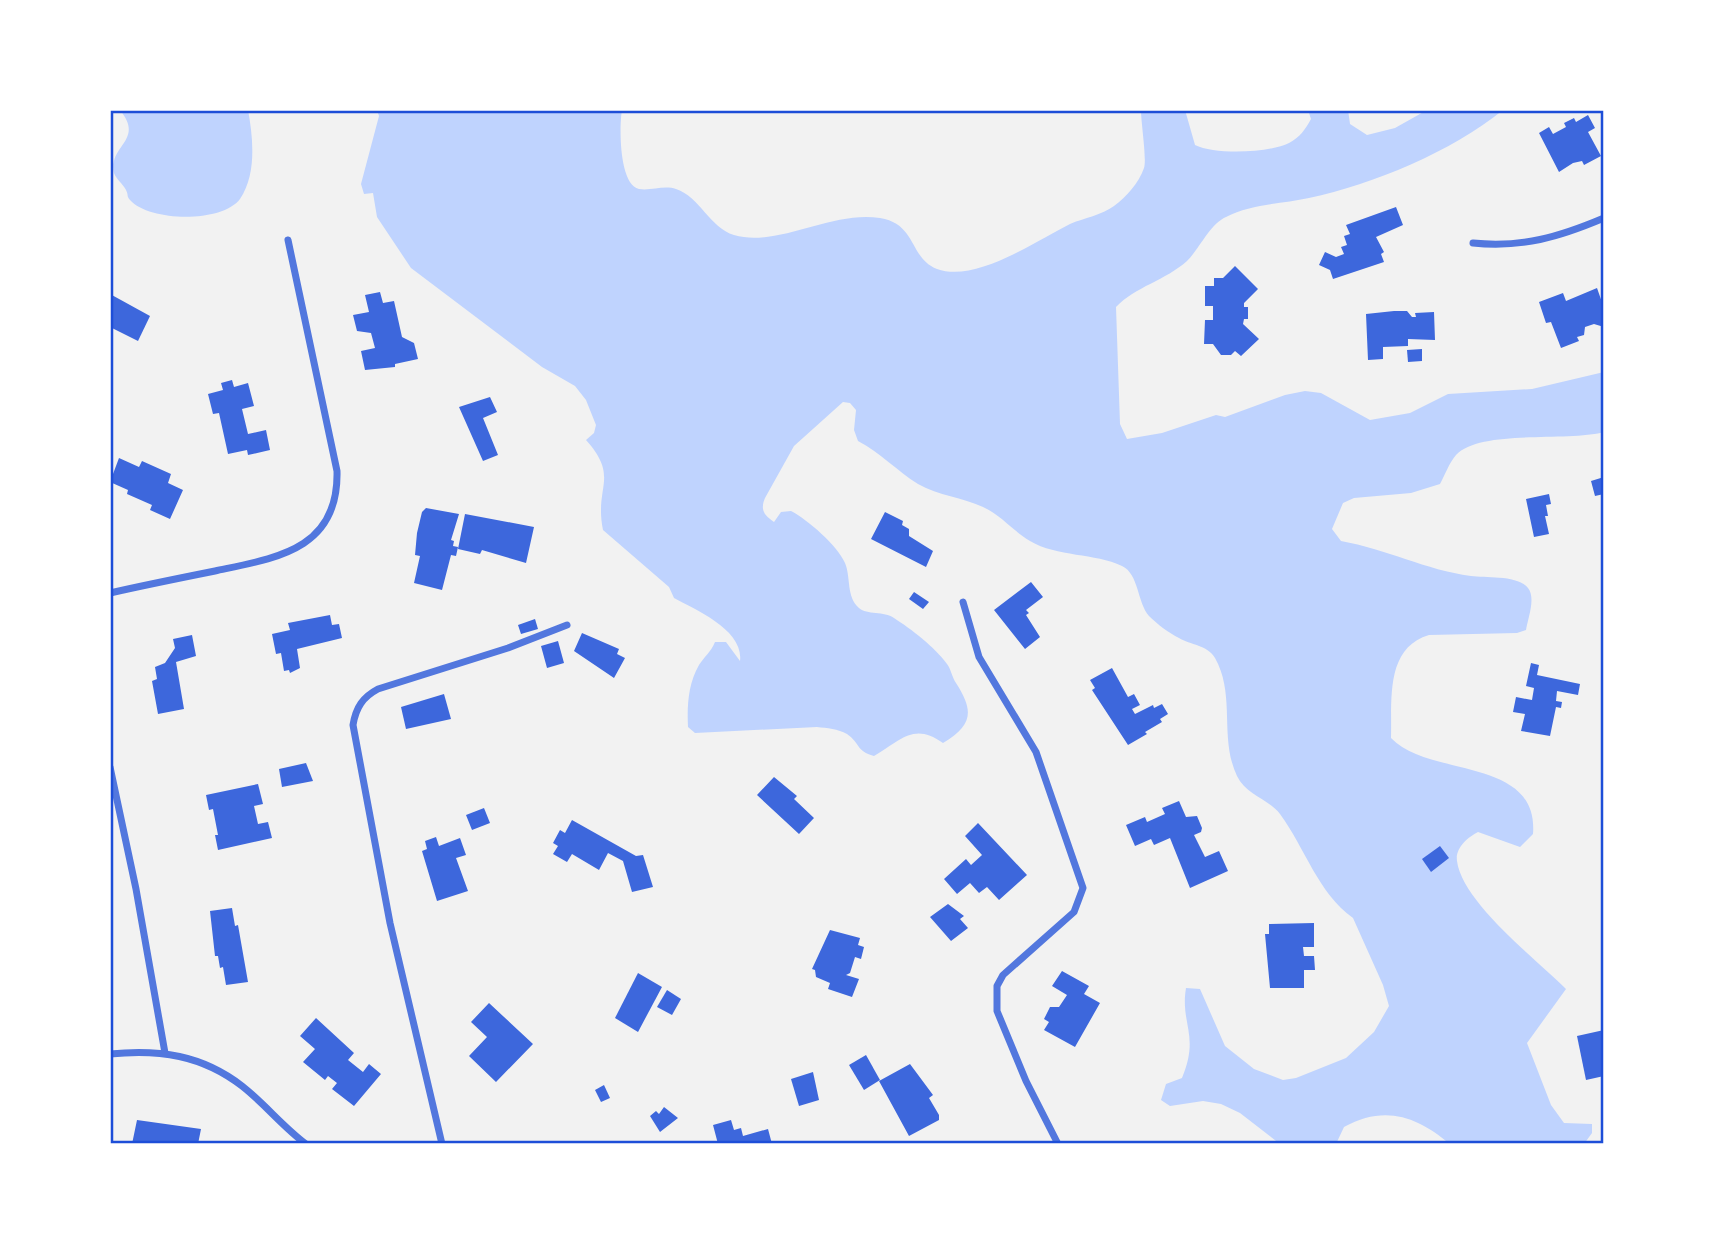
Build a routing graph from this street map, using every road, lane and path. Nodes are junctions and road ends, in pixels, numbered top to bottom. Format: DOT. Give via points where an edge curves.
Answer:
graph roads {
  1 [pos="1604,218"];
  2 [pos="288,240"];
  3 [pos="1474,243"];
  4 [pos="110,593"];
  5 [pos="963,603"];
  6 [pos="567,625"];
  7 [pos="110,767"];
  8 [pos="165,1053"];
  9 [pos="110,1054"];
  10 [pos="306,1144"];
  11 [pos="442,1144"];
  12 [pos="1058,1144"];
  1 -- 3 [label="street" via="1547,240"];
  2 -- 4 [label="street" via="337,471 329,514 312,538 282,557"];
  5 -- 12 [label="street" via="979,657 1036,752 1083,888 1074,912 1003,975 995,999 1027,1082"];
  6 -- 11 [label="street" via="379,689 361,702 355,713 353,725 390,923"];
  7 -- 8 [label="street"];
  8 -- 9 [label="street"];
  8 -- 10 [label="street" via="215,1068"];
}
